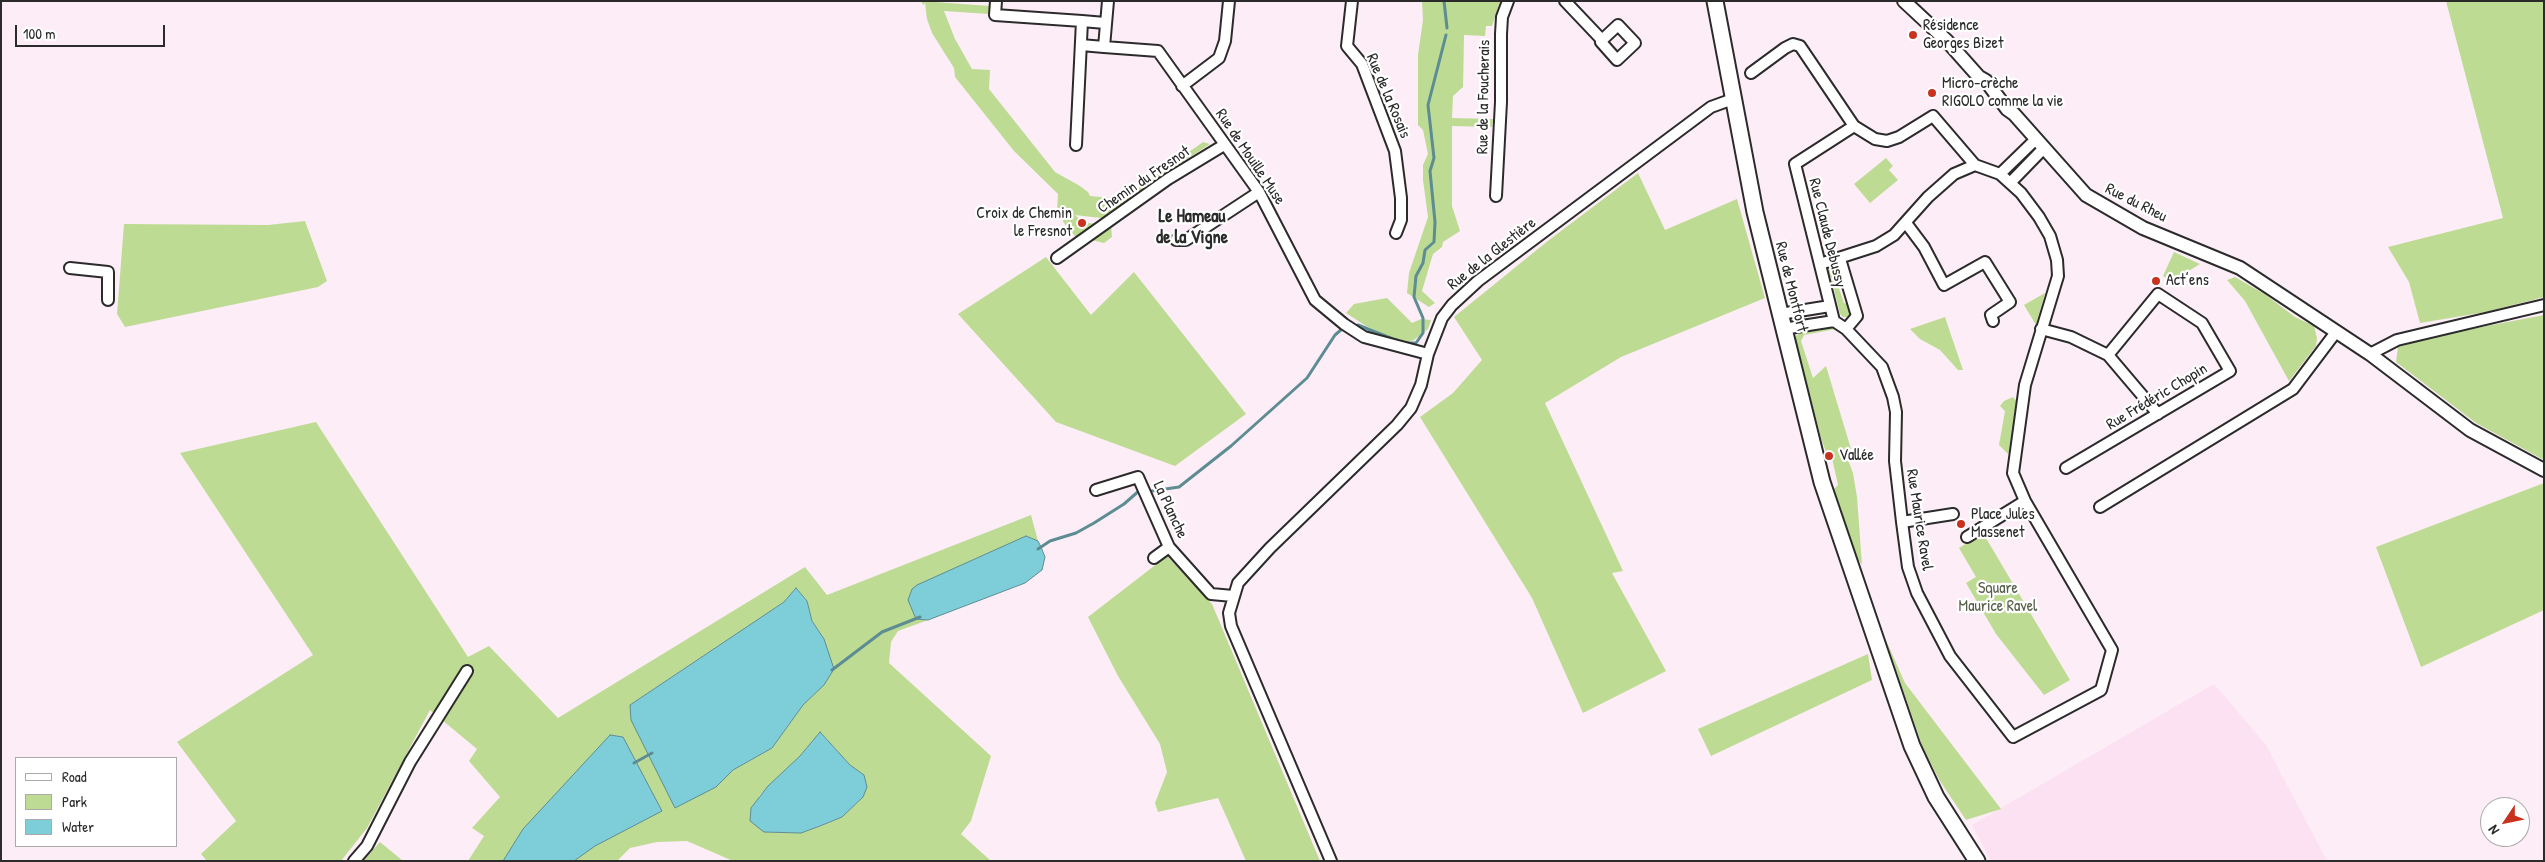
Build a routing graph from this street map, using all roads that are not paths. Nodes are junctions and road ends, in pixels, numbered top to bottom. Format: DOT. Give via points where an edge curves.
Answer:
graph roads {
  1 [pos="996,1"];
  2 [pos="1108,1"];
  3 [pos="1229,1"];
  4 [pos="1352,1"];
  5 [pos="1508,1"];
  6 [pos="1565,1"];
  7 [pos="1716,1"];
  8 [pos="1904,1"];
  9 [pos="1082,21"];
  10 [pos="1105,23"];
  11 [pos="1602,40"];
  12 [pos="1081,45"];
  13 [pos="1104,47"];
  14 [pos="1751,73"];
  15 [pos="1182,86"];
  16 [pos="1732,99"];
  17 [pos="1854,126"];
  18 [pos="2039,144"];
  19 [pos="1076,145"];
  20 [pos="1224,145"];
  21 [pos="1975,165"];
  22 [pos="2000,174"];
  23 [pos="2010,183"];
  24 [pos="1259,192"];
  25 [pos="1496,196"];
  26 [pos="1906,223"];
  27 [pos="1396,233"];
  28 [pos="1176,240"];
  29 [pos="1057,258"];
  30 [pos="1840,259"];
  31 [pos="1820,264"];
  32 [pos="70,268"];
  33 [pos="108,300"];
  34 [pos="2544,305"];
  35 [pos="1830,306"];
  36 [pos="1780,314"];
  37 [pos="1834,321"];
  38 [pos="1993,322"];
  39 [pos="1846,329"];
  40 [pos="2041,329"];
  41 [pos="1783,330"];
  42 [pos="2336,332"];
  43 [pos="1428,354"];
  44 [pos="2370,354"];
  45 [pos="2108,355"];
  46 [pos="2158,414"];
  47 [pos="2066,468"];
  48 [pos="2544,470"];
  49 [pos="1096,490"];
  50 [pos="2025,500"];
  51 [pos="2100,507"];
  52 [pos="1953,514"];
  53 [pos="1902,522"];
  54 [pos="1967,537"];
  55 [pos="1169,546"];
  56 [pos="1154,558"];
  57 [pos="1233,596"];
  58 [pos="467,671"];
  59 [pos="354,861"];
  60 [pos="1331,861"];
  61 [pos="1976,861"];
  1 -- 9 [label="street" via="995,15"];
  2 -- 10 [label="street"];
  3 -- 15 [label="street" via="1225,41 1219,58"];
  4 -- 27 [label="street, Rue de la Rosais" via="1347,46 1362,64 1395,151 1401,198 1401,220"];
  5 -- 25 [label="street, Rue de la Foucherais" via="1502,17"];
  6 -- 11 [label="street"];
  7 -- 16 [label="main road, Rue de Montfort"];
  8 -- 18 [label="street, Rue du Rheu" via="1948,41 1979,77 1986,80 1996,96"];
  9 -- 10 [label="street"];
  9 -- 12 [label="street"];
  10 -- 13 [label="street"];
  12 -- 13 [label="street, Rue de Mouille Muse"];
  12 -- 19 [label="street"];
  13 -- 15 [label="street, Rue de Mouille Muse" via="1158,51"];
  14 -- 17 [label="street" via="1785,48 1793,44 1800,46"];
  15 -- 20 [label="street, Rue de Mouille Muse"];
  16 -- 36 [label="main road, Rue de Montfort"];
  16 -- 43 [label="street, Rue de la Glestière" via="1711,107 1478,281 1448,310"];
  17 -- 21 [label="street" via="1875,139 1887,141 1932,116"];
  17 -- 31 [label="street, Rue Claude Debussy" via="1795,164"];
  18 -- 22 [label="street"];
  18 -- 23 [label="street"];
  18 -- 42 [label="street, Rue du Rheu" via="2086,195 2106,208 2143,228 2240,268"];
  20 -- 24 [label="street, Rue de Mouille Muse"];
  20 -- 29 [label="street, Chemin du Fresnot" via="1168,179"];
  21 -- 22 [label="street"];
  21 -- 26 [label="street" via="1947,180"];
  22 -- 23 [label="street"];
  23 -- 40 [label="street" via="2039,217 2050,236 2057,260 2054,294"];
  24 -- 28 [label="street" via="1186,240"];
  24 -- 43 [label="street, Rue de Mouille Muse" via="1315,300 1364,336"];
  26 -- 30 [label="street" via="1876,246"];
  26 -- 38 [label="street" via="1924,246 1944,285 1985,262 2010,302 1991,315"];
  30 -- 31 [label="street"];
  30 -- 39 [label="street, Rue Claude Debussy" via="1857,316"];
  31 -- 35 [label="street, Rue Claude Debussy"];
  32 -- 33 [label="street" via="108,272"];
  34 -- 44 [label="street" via="2397,340"];
  35 -- 36 [label="street"];
  35 -- 37 [label="street, Rue Claude Debussy"];
  36 -- 41 [label="main road, Rue de Montfort"];
  37 -- 39 [label="street, Rue Maurice Ravel"];
  37 -- 41 [label="street"];
  39 -- 53 [label="street, Rue Maurice Ravel" via="1882,367 1893,397 1896,412 1895,461"];
  40 -- 45 [label="street" via="2071,337"];
  40 -- 50 [label="street" via="2026,385 2013,473"];
  41 -- 61 [label="main road, Rue de Montfort" via="1820,474 1912,746 1936,797"];
  42 -- 44 [label="street, Rue du Rheu"];
  42 -- 51 [label="street" via="2293,389"];
  43 -- 57 [label="street, Rue de la Glestière" via="1421,385 1411,408 1253,565 1238,582"];
  44 -- 48 [label="street, Rue du Rheu" via="2470,430"];
  45 -- 46 [label="street"];
  45 -- 46 [label="street, Rue Frédéric Chopin" via="2158,294 2202,323 2230,371"];
  46 -- 47 [label="street, Rue Frédéric Chopin"];
  49 -- 55 [label="street, La Planche" via="1138,477"];
  50 -- 53 [label="street, Rue Maurice Ravel" via="2112,650 2101,690 2013,737 1936,634 1908,567"];
  50 -- 54 [label="street"];
  52 -- 53 [label="street"];
  55 -- 56 [label="street"];
  55 -- 57 [label="street, La Planche" via="1211,594"];
  57 -- 60 [label="street, Rue de la Glestière" via="1231,626"];
  58 -- 59 [label="street" via="410,762 367,846"];
}
